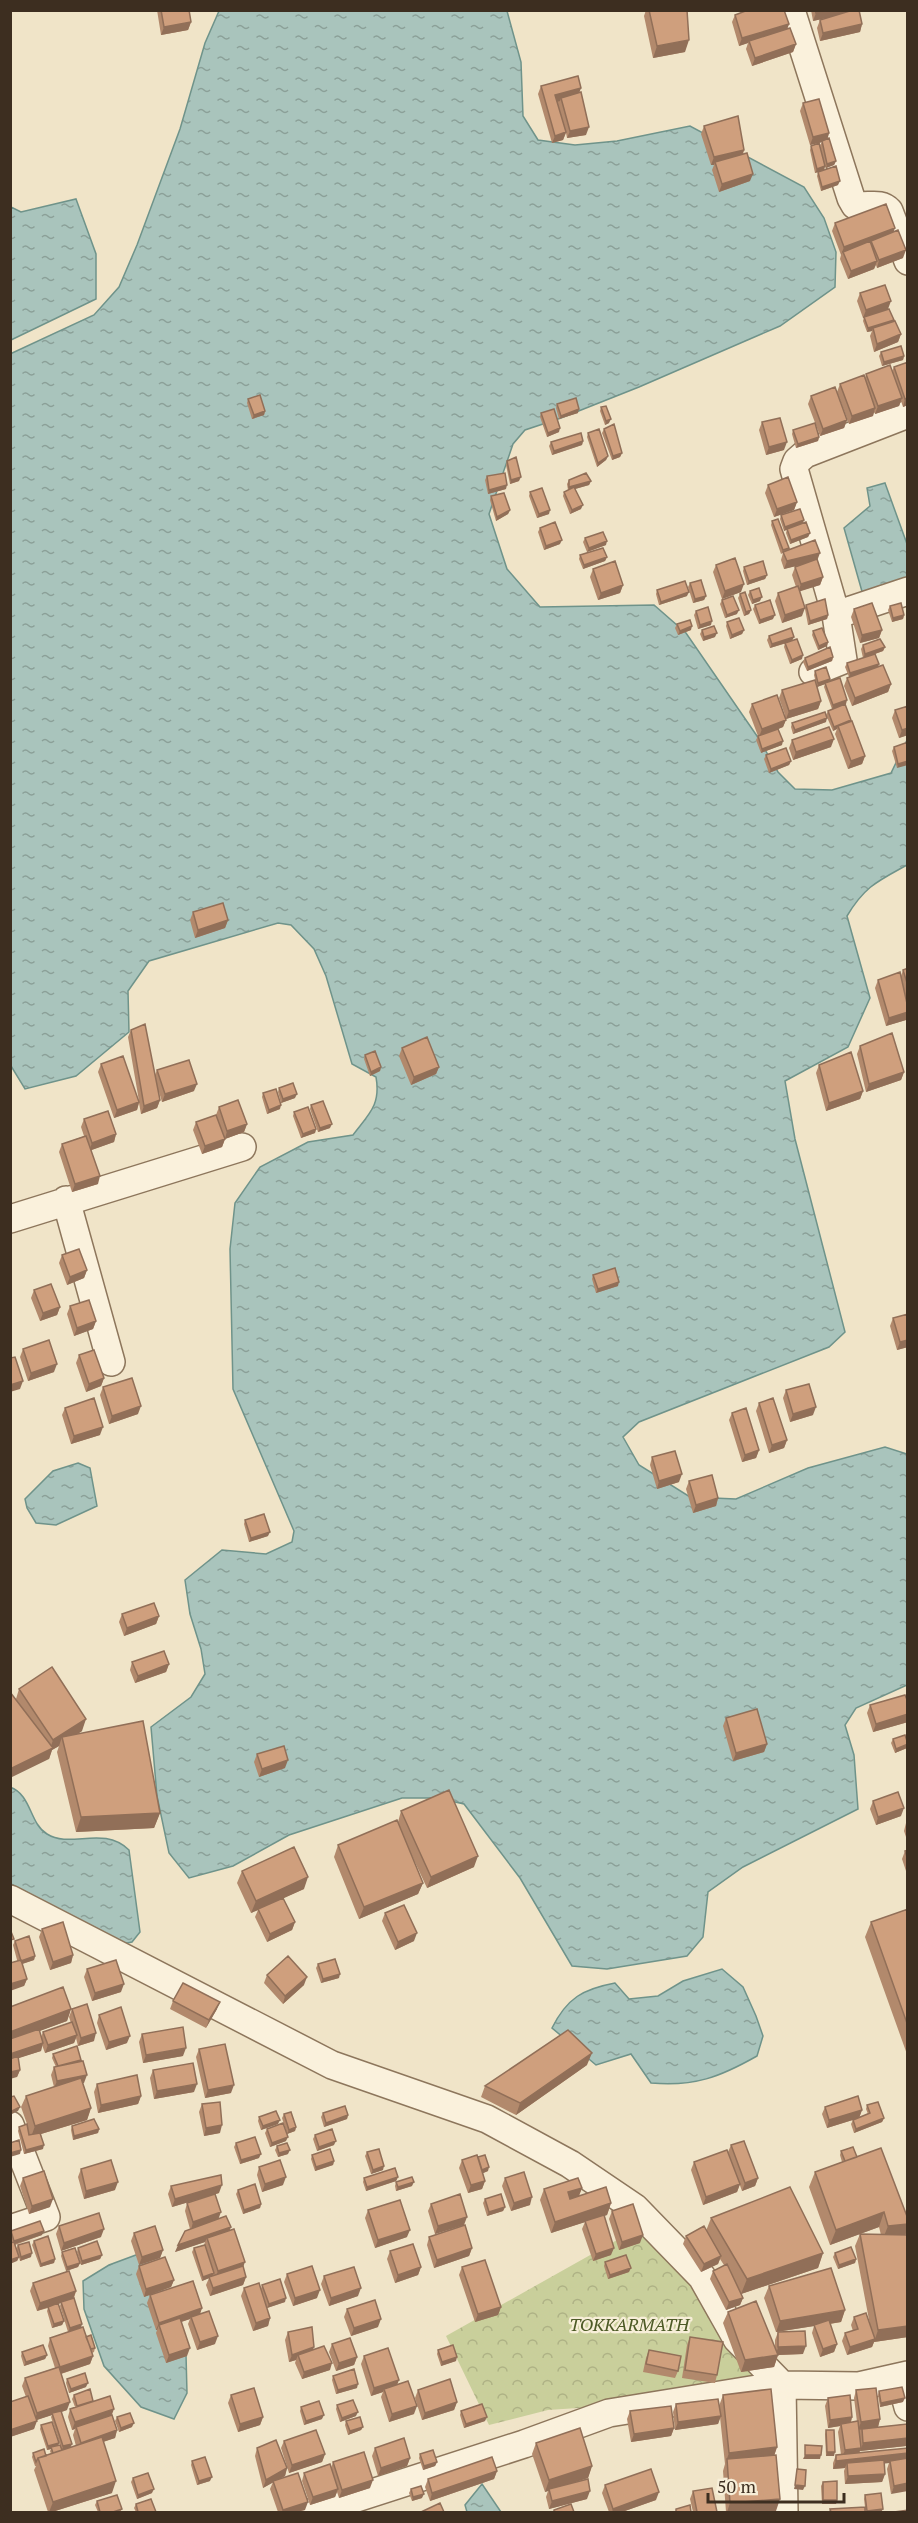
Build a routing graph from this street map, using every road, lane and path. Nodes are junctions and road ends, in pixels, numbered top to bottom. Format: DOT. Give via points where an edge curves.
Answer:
graph roads {
  1 [pos="790,10"];
  2 [pos="908,261"];
  3 [pos="908,414"];
  4 [pos="908,591"];
  5 [pos="836,615"];
  6 [pos="813,672"];
  7 [pos="242,1147"];
  8 [pos="66,1200"];
  9 [pos="10,1218"];
  10 [pos="111,1362"];
  11 [pos="10,1899"];
  12 [pos="10,2126"];
  13 [pos="10,2229"];
  14 [pos="904,2376"];
  15 [pos="782,2385"];
  16 [pos="908,2407"];
  17 [pos="313,2512"];
  18 [pos="784,2512"];
  1 -- 2 [label="street" via="851,198 855,205 867,208 878,204 889,211"];
  3 -- 5 [label="street" via="806,454 794,469"];
  4 -- 5 [label="street"];
  5 -- 6 [label="street" via="843,660"];
  7 -- 8 [label="street"];
  8 -- 9 [label="street"];
  8 -- 10 [label="street"];
  11 -- 15 [label="street" via="332,2065 487,2119 570,2164 635,2208 702,2277 737,2339"];
  12 -- 13 [label="street" via="46,2217"];
  14 -- 15 [label="street" via="859,2386"];
  14 -- 16 [label="street"];
  15 -- 17 [label="street" via="609,2413"];
  15 -- 18 [label="street"];
}
